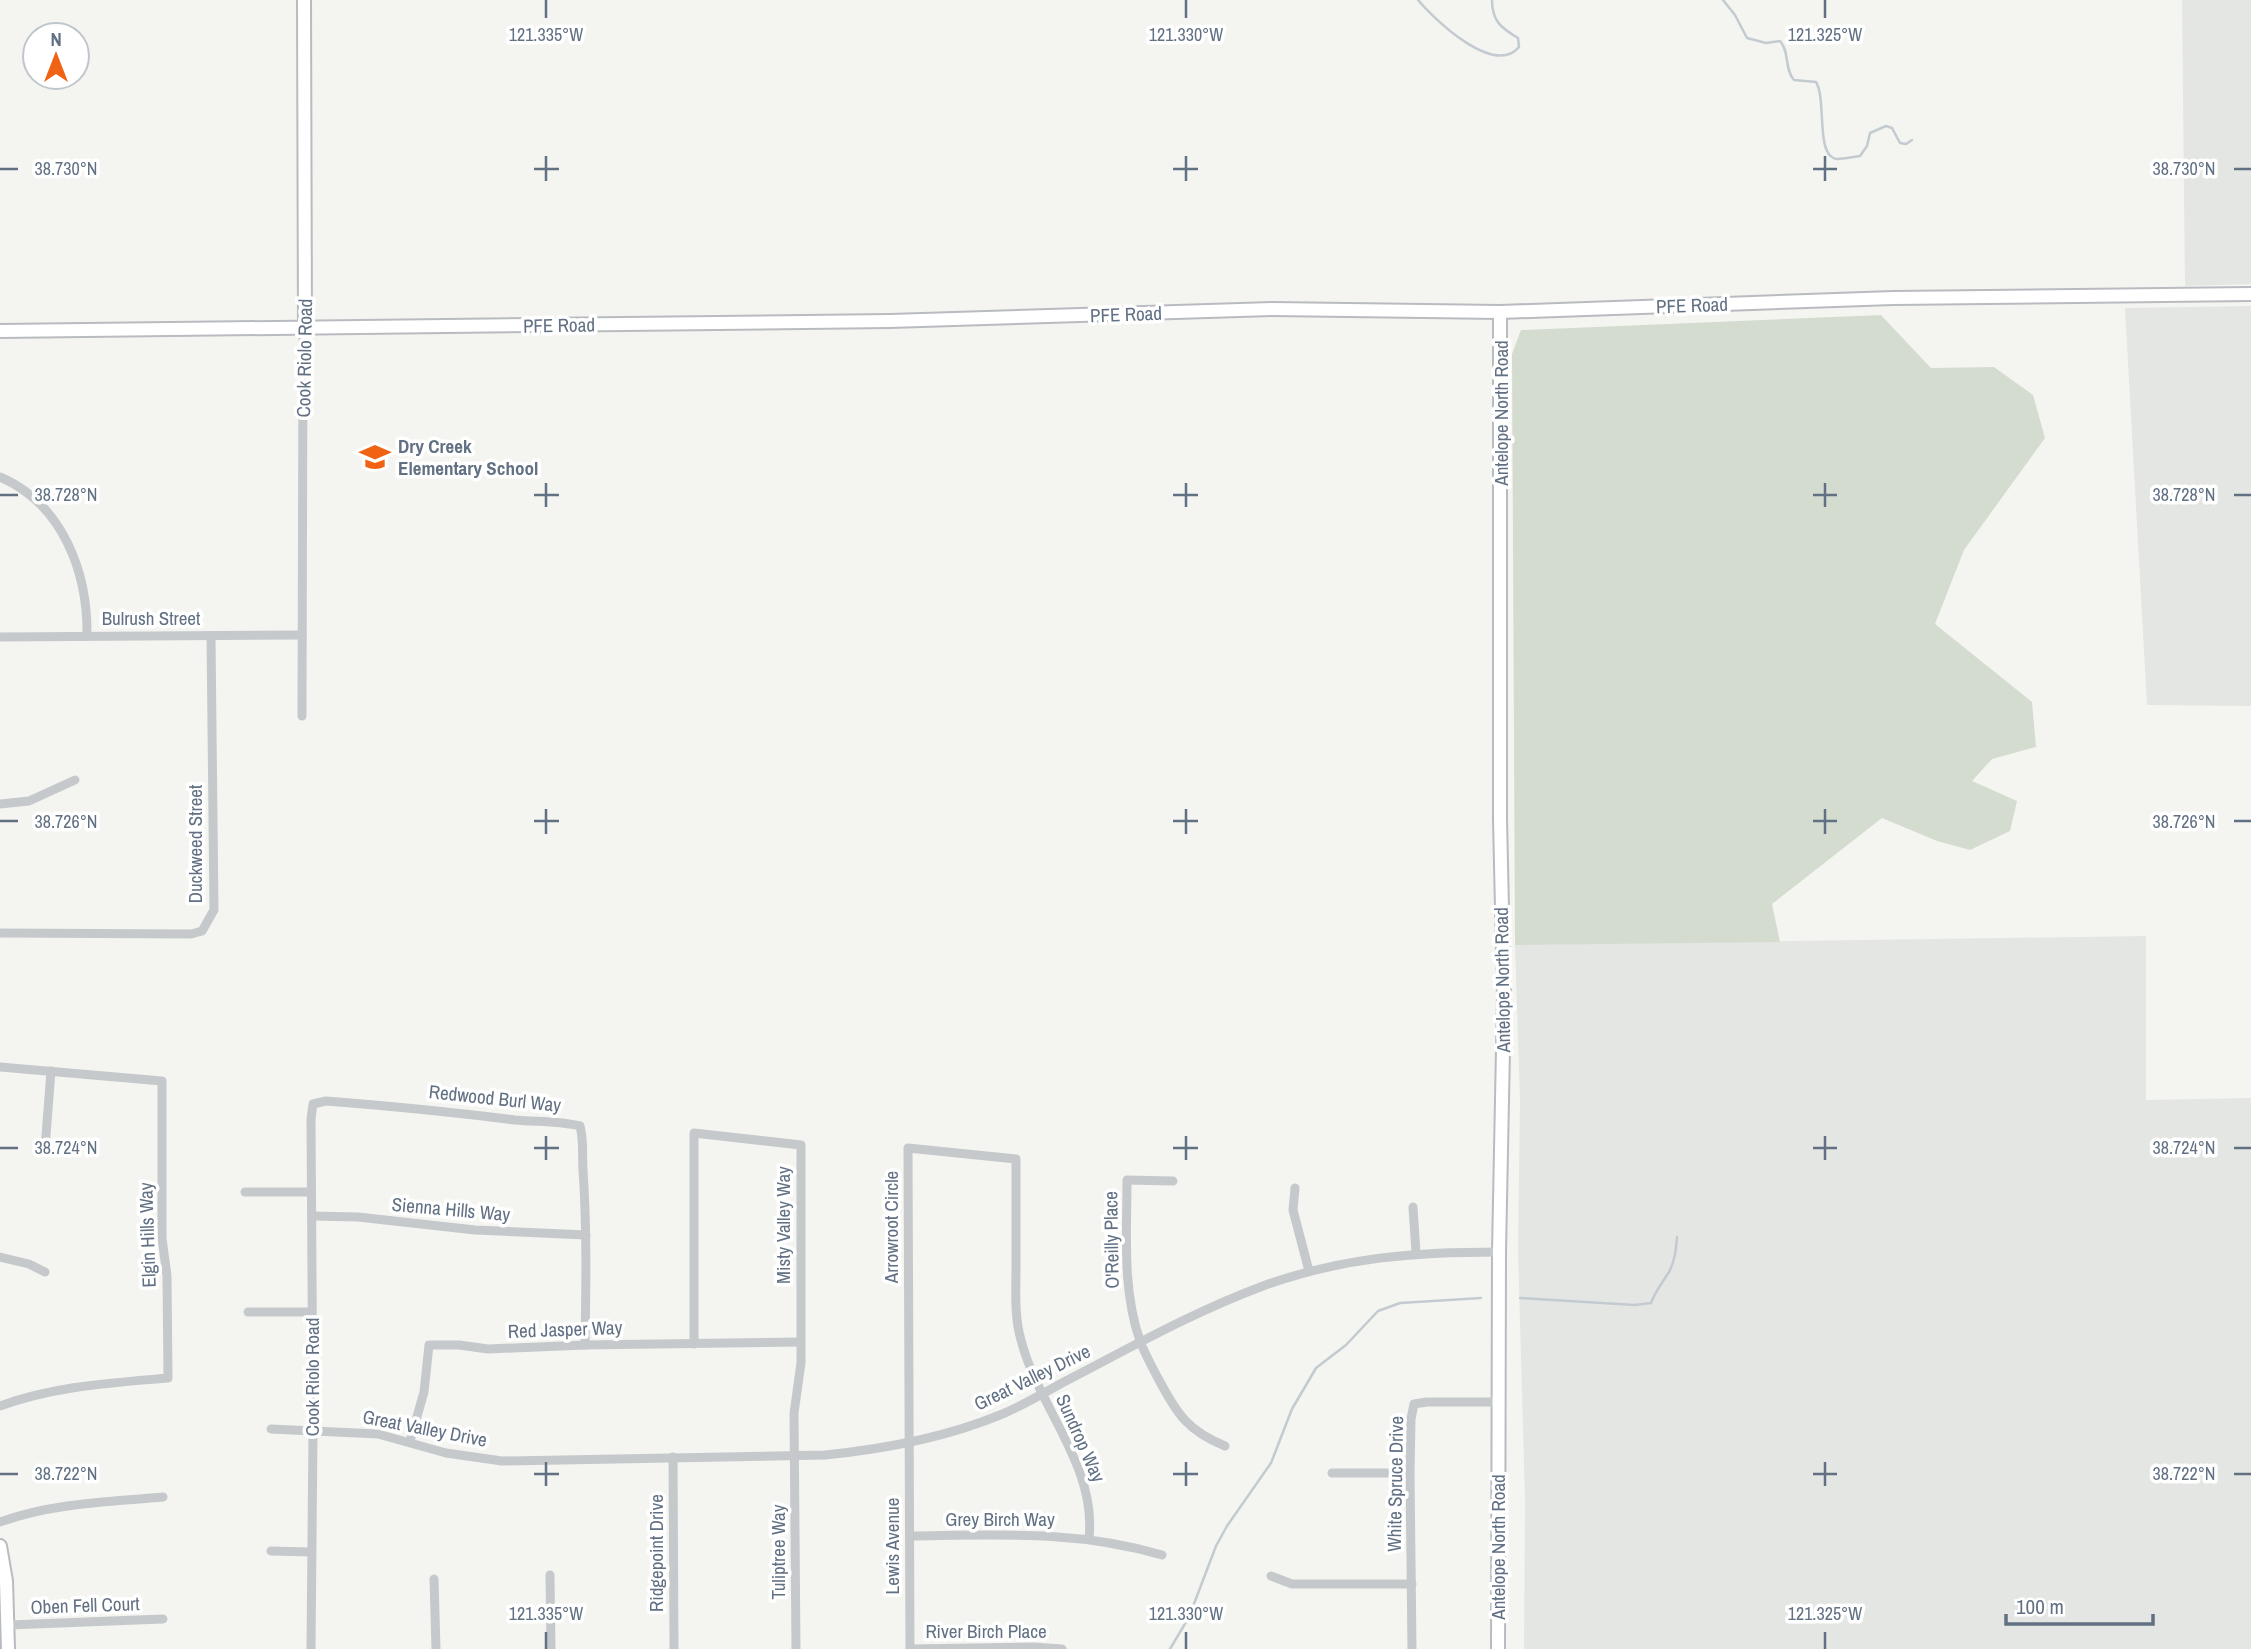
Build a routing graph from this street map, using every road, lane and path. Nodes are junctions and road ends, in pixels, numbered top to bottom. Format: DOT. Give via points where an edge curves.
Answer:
graph roads {
  1 [pos="304,0"];
  2 [pos="2251,294"];
  3 [pos="1500,312"];
  4 [pos="305,328"];
  5 [pos="0,331"];
  6 [pos="0,477"];
  7 [pos="302,635"];
  8 [pos="87,636"];
  9 [pos="211,636"];
  10 [pos="0,637"];
  11 [pos="302,716"];
  12 [pos="75,780"];
  13 [pos="0,804"];
  14 [pos="0,933"];
  15 [pos="0,1067"];
  16 [pos="51,1071"];
  17 [pos="313,1104"];
  18 [pos="44,1148"];
  19 [pos="1173,1181"];
  20 [pos="1295,1188"];
  21 [pos="245,1192"];
  22 [pos="311,1192"];
  23 [pos="1413,1207"];
  24 [pos="312,1216"];
  25 [pos="586,1236"];
  26 [pos="1499,1252"];
  27 [pos="1416,1253"];
  28 [pos="0,1257"];
  29 [pos="1309,1271"];
  30 [pos="44,1272"];
  31 [pos="248,1312"];
  32 [pos="312,1312"];
  33 [pos="800,1342"];
  34 [pos="1141,1343"];
  35 [pos="694,1344"];
  36 [pos="586,1345"];
  37 [pos="1042,1393"];
  38 [pos="1499,1402"];
  39 [pos="0,1406"];
  40 [pos="271,1429"];
  41 [pos="313,1430"];
  42 [pos="410,1441"];
  43 [pos="909,1443"];
  44 [pos="1225,1446"];
  45 [pos="794,1455"];
  46 [pos="673,1457"];
  47 [pos="1332,1473"];
  48 [pos="1410,1473"];
  49 [pos="163,1497"];
  50 [pos="0,1522"];
  51 [pos="910,1536"];
  52 [pos="1089,1538"];
  53 [pos="0,1546"];
  54 [pos="271,1551"];
  55 [pos="310,1552"];
  56 [pos="1162,1555"];
  57 [pos="550,1575"];
  58 [pos="1271,1576"];
  59 [pos="435,1578"];
  60 [pos="1412,1584"];
  61 [pos="163,1619"];
  62 [pos="9,1625"];
  63 [pos="8,1649"];
  64 [pos="311,1649"];
  65 [pos="436,1649"];
  66 [pos="551,1649"];
  67 [pos="674,1649"];
  68 [pos="796,1649"];
  69 [pos="910,1649"];
  70 [pos="1062,1649"];
  71 [pos="1412,1649"];
  72 [pos="1498,1649"];
  1 -- 4 [label="main road, Cook Riolo Road"];
  2 -- 3 [label="main road, PFE Road" via="1893,298"];
  3 -- 4 [label="main road, PFE Road" via="1272,309 890,321"];
  3 -- 26 [label="main road, Antelope North Road" via="1504,1011"];
  4 -- 5 [label="main road, PFE Road"];
  4 -- 7 [label="street, Cook Riolo Road"];
  6 -- 8 [label="street" via="41,507 73,551 88,609"];
  7 -- 9 [label="street, Bulrush Street"];
  7 -- 11 [label="street, Cook Riolo Road"];
  8 -- 9 [label="street, Bulrush Street"];
  8 -- 10 [label="street, Bulrush Street"];
  9 -- 14 [label="street, Duckweed Street" via="214,910 207,925 191,933"];
  12 -- 13 [label="street" via="29,801"];
  15 -- 16 [label="street, Elgin Hills Way"];
  16 -- 18 [label="street"];
  16 -- 39 [label="street, Elgin Hills Way" via="162,1081 168,1378 42,1392"];
  17 -- 22 [label="street, Cook Riolo Road"];
  17 -- 25 [label="street, Redwood Burl Way" via="326,1101 431,1109 580,1126"];
  19 -- 34 [label="street, O'Reilly Place" via="1127,1181 1128,1283"];
  20 -- 29 [label="street" via="1293,1210"];
  21 -- 22 [label="street"];
  22 -- 24 [label="street, Cook Riolo Road"];
  23 -- 27 [label="street"];
  24 -- 25 [label="street, Sienna Hills Way"];
  24 -- 32 [label="street, Cook Riolo Road"];
  25 -- 36 [label="street, Redwood Burl Way"];
  26 -- 27 [label="street, Great Valley Drive"];
  26 -- 38 [label="main road, Antelope North Road"];
  27 -- 29 [label="street, Great Valley Drive"];
  28 -- 30 [label="street"];
  29 -- 34 [label="street, Great Valley Drive" via="1233,1298"];
  31 -- 32 [label="street"];
  32 -- 41 [label="street, Cook Riolo Road"];
  33 -- 35 [label="street, Red Jasper Way"];
  33 -- 35 [label="street, Misty Valley Way" via="801,1145 694,1133"];
  33 -- 45 [label="street, Misty Valley Way"];
  34 -- 37 [label="street, Great Valley Drive"];
  34 -- 44 [label="street" via="1181,1418 1205,1438"];
  35 -- 36 [label="street, Red Jasper Way"];
  36 -- 42 [label="street, Red Jasper Way" via="488,1349 429,1345 424,1392"];
  37 -- 43 [label="street, Great Valley Drive" via="1003,1414"];
  37 -- 43 [label="street, Arrowroot Circle" via="1018,1322 1016,1159 908,1149"];
  37 -- 52 [label="street, Sundrop Way" via="1086,1487"];
  38 -- 48 [label="street, White Spruce Drive" via="1414,1404"];
  38 -- 72 [label="main road, Antelope North Road"];
  40 -- 41 [label="street, Great Valley Drive"];
  41 -- 42 [label="street, Great Valley Drive"];
  41 -- 55 [label="street, Cook Riolo Road"];
  42 -- 46 [label="street, Great Valley Drive" via="446,1453 502,1461"];
  43 -- 45 [label="street, Great Valley Drive"];
  43 -- 51 [label="street, Lewis Avenue"];
  45 -- 46 [label="street, Great Valley Drive"];
  45 -- 68 [label="street, Tuliptree Way"];
  46 -- 67 [label="street, Ridgepoint Drive"];
  47 -- 48 [label="street"];
  48 -- 60 [label="street, White Spruce Drive"];
  49 -- 50 [label="street" via="38,1510"];
  51 -- 52 [label="street, Grey Birch Way"];
  51 -- 69 [label="street, Lewis Avenue"];
  52 -- 56 [label="street, Grey Birch Way"];
  53 -- 62 [label="main road"];
  54 -- 55 [label="street"];
  55 -- 64 [label="street, Cook Riolo Road"];
  57 -- 66 [label="street"];
  58 -- 60 [label="street" via="1292,1584"];
  59 -- 65 [label="street"];
  60 -- 71 [label="street, White Spruce Drive"];
  61 -- 62 [label="street, Oben Fell Court"];
  62 -- 63 [label="main road"];
  69 -- 70 [label="street, River Birch Place"];
}
